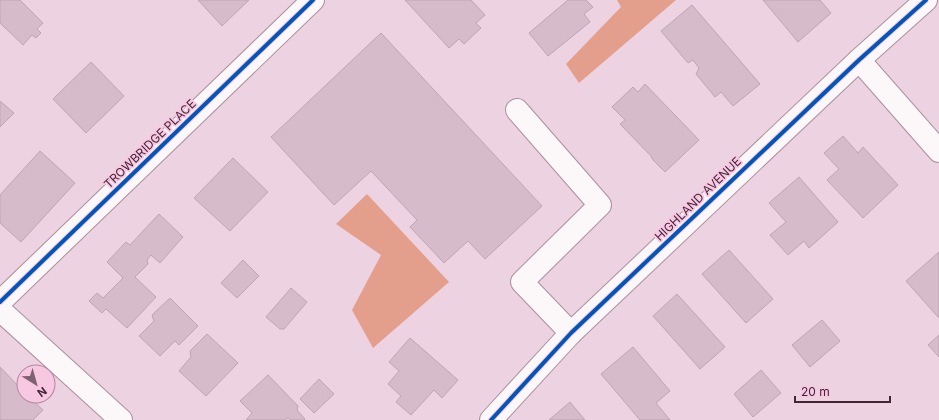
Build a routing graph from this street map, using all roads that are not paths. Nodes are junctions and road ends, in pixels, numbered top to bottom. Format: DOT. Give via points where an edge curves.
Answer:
graph roads {
  1 [pos="313,0"];
  2 [pos="926,0"];
  3 [pos="859,60"];
  4 [pos="517,110"];
  5 [pos="939,151"];
  6 [pos="0,302"];
  7 [pos="0,310"];
  8 [pos="571,333"];
  9 [pos="121,420"];
  10 [pos="490,420"];
  1 -- 6 [label="street, TROWBRIDGE PLACE"];
  2 -- 3 [label="street, HIGHLAND AVENUE"];
  3 -- 5 [label="street"];
  3 -- 8 [label="street, HIGHLAND AVENUE"];
  4 -- 8 [label="street" via="600,205 522,282"];
  7 -- 9 [label="street"];
  8 -- 10 [label="street, HIGHLAND AVENUE"];
}
